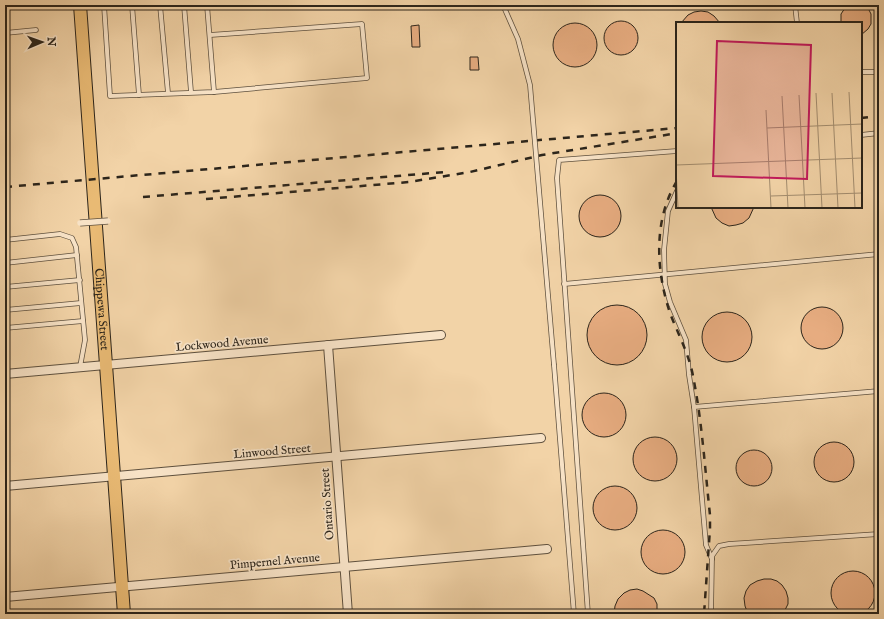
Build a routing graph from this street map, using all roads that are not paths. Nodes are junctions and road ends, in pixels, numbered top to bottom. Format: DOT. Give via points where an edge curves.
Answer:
graph roads {
  1 [pos="80,5"];
  2 [pos="104,5"];
  3 [pos="132,5"];
  4 [pos="160,5"];
  5 [pos="184,5"];
  6 [pos="208,5"];
  7 [pos="504,5"];
  8 [pos="795,5"];
  9 [pos="797,22"];
  10 [pos="36,30"];
  11 [pos="5,33"];
  12 [pos="210,35"];
  13 [pos="862,72"];
  14 [pos="879,72"];
  15 [pos="191,92"];
  16 [pos="214,92"];
  17 [pos="168,93"];
  18 [pos="139,95"];
  19 [pos="879,133"];
  20 [pos="862,135"];
  21 [pos="676,151"];
  22 [pos="676,193"];
  23 [pos="108,221"];
  24 [pos="80,223"];
  25 [pos="5,240"];
  26 [pos="879,254"];
  27 [pos="77,256"];
  28 [pos="5,263"];
  29 [pos="665,274"];
  30 [pos="80,280"];
  31 [pos="564,284"];
  32 [pos="5,287"];
  33 [pos="81,303"];
  34 [pos="5,310"];
  35 [pos="83,321"];
  36 [pos="5,328"];
  37 [pos="441,335"];
  38 [pos="328,345"];
  39 [pos="106,366"];
  40 [pos="80,368"];
  41 [pos="5,374"];
  42 [pos="879,391"];
  43 [pos="694,407"];
  44 [pos="541,438"];
  45 [pos="336,457"];
  46 [pos="114,477"];
  47 [pos="5,486"];
  48 [pos="879,534"];
  49 [pos="547,549"];
  50 [pos="712,559"];
  51 [pos="344,567"];
  52 [pos="122,587"];
  53 [pos="5,597"];
  54 [pos="124,614"];
  55 [pos="348,614"];
  56 [pos="574,614"];
  57 [pos="588,614"];
  58 [pos="710,614"];
  1 -- 39 [label="main road, Chippewa Street"];
  2 -- 18 [label="lane" via="110,96"];
  3 -- 18 [label="lane"];
  4 -- 17 [label="lane"];
  5 -- 15 [label="lane"];
  6 -- 12 [label="lane"];
  7 -- 56 [label="lane, bridge" via="518,39 530,85"];
  8 -- 9 [label="lane"];
  10 -- 11 [label="lane"];
  12 -- 16 [label="lane"];
  12 -- 16 [label="lane" via="362,24 367,78"];
  13 -- 14 [label="lane"];
  15 -- 16 [label="lane"];
  15 -- 17 [label="lane"];
  17 -- 18 [label="lane"];
  19 -- 20 [label="lane"];
  21 -- 31 [label="lane" via="559,160 557,178"];
  22 -- 29 [label="lane" via="668,211 664,250"];
  23 -- 24 [label="street, bridge"];
  25 -- 27 [label="lane" via="60,234 72,238"];
  26 -- 29 [label="lane"];
  27 -- 28 [label="lane"];
  27 -- 30 [label="lane"];
  29 -- 31 [label="lane"];
  29 -- 43 [label="lane" via="670,302 686,340"];
  30 -- 32 [label="lane"];
  30 -- 33 [label="lane"];
  31 -- 57 [label="lane"];
  33 -- 34 [label="lane"];
  33 -- 35 [label="lane"];
  35 -- 36 [label="lane"];
  35 -- 40 [label="lane" via="85,340"];
  37 -- 38 [label="street, Lockwood Avenue"];
  38 -- 39 [label="street, Lockwood Avenue"];
  38 -- 45 [label="street, Ontario Street"];
  39 -- 40 [label="street, Lockwood Avenue"];
  39 -- 46 [label="main road, Chippewa Street"];
  40 -- 41 [label="street, Lockwood Avenue"];
  42 -- 43 [label="lane"];
  43 -- 50 [label="lane" via="706,545"];
  44 -- 45 [label="street, Linwood Street"];
  45 -- 46 [label="street, Linwood Street"];
  45 -- 51 [label="street, Ontario Street"];
  46 -- 47 [label="street, Linwood Street"];
  46 -- 52 [label="main road, Chippewa Street"];
  48 -- 50 [label="lane" via="729,544 719,546"];
  49 -- 51 [label="street, Pimpernel Avenue"];
  50 -- 58 [label="lane"];
  51 -- 52 [label="street, Pimpernel Avenue"];
  51 -- 55 [label="street, Ontario Street"];
  52 -- 53 [label="street, Pimpernel Avenue"];
  52 -- 54 [label="main road, Chippewa Street"];
}
